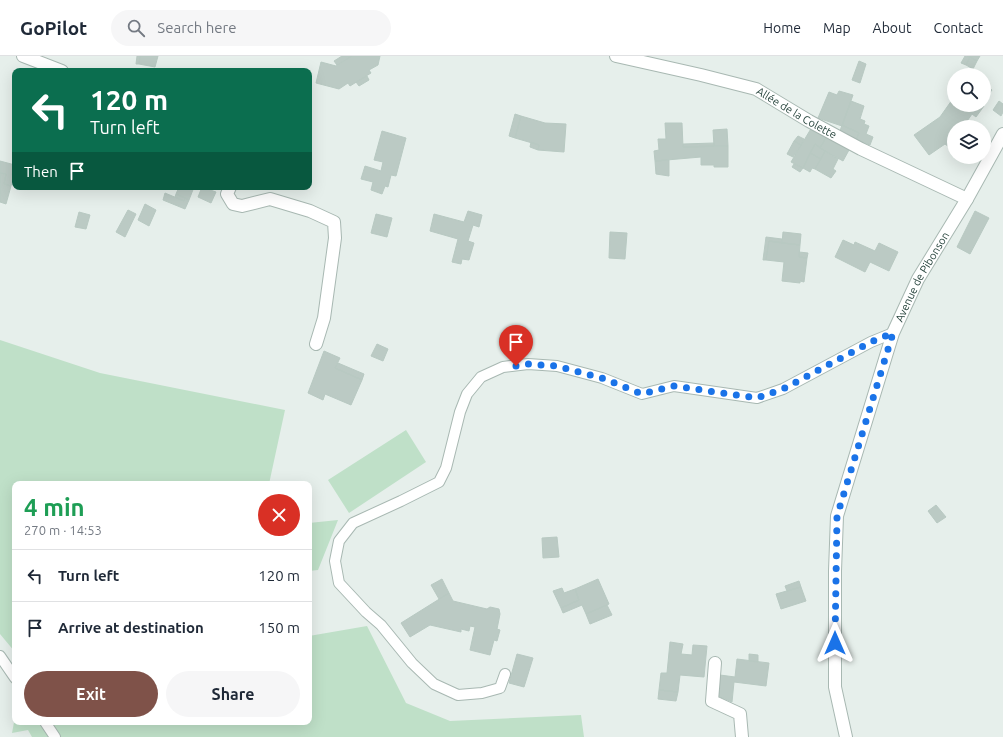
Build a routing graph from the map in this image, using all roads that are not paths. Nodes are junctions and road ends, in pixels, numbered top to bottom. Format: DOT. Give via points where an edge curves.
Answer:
graph roads {
  1 [pos="23,56"];
  2 [pos="616,56"];
  3 [pos="54,68"];
  4 [pos="1003,134"];
  5 [pos="229,190"];
  6 [pos="967,199"];
  7 [pos="893,333"];
  8 [pos="316,344"];
  9 [pos="0,656"];
  10 [pos="715,663"];
  11 [pos="12,674"];
  12 [pos="505,674"];
  13 [pos="47,725"];
  14 [pos="55,737"];
  15 [pos="742,737"];
  16 [pos="846,737"];
  1 -- 3 [label="street"];
  2 -- 6 [label="street, Allée de la Colette" via="756,89 861,149"];
  4 -- 6 [label="street, Avenue de Pibonson"];
  5 -- 8 [label="street" via="227,194 233,204 242,206 270,199 310,211 334,222 335,238 324,318"];
  6 -- 7 [label="street, Avenue de Pibonson" via="918,279"];
  7 -- 12 [label="lane" via="783,389 757,398 674,386 642,394 602,378 556,366 528,364 503,367 481,377 467,394 462,406 446,468 438,482 353,524 339,541 335,561 339,583 434,684 458,695 482,694 500,688"];
  7 -- 16 [label="street, Avenue de Pibonson" via="837,516 835,686"];
  9 -- 11 [label="lane"];
  10 -- 15 [label="street" via="712,702 740,714"];
  13 -- 14 [label="lane"];
}
